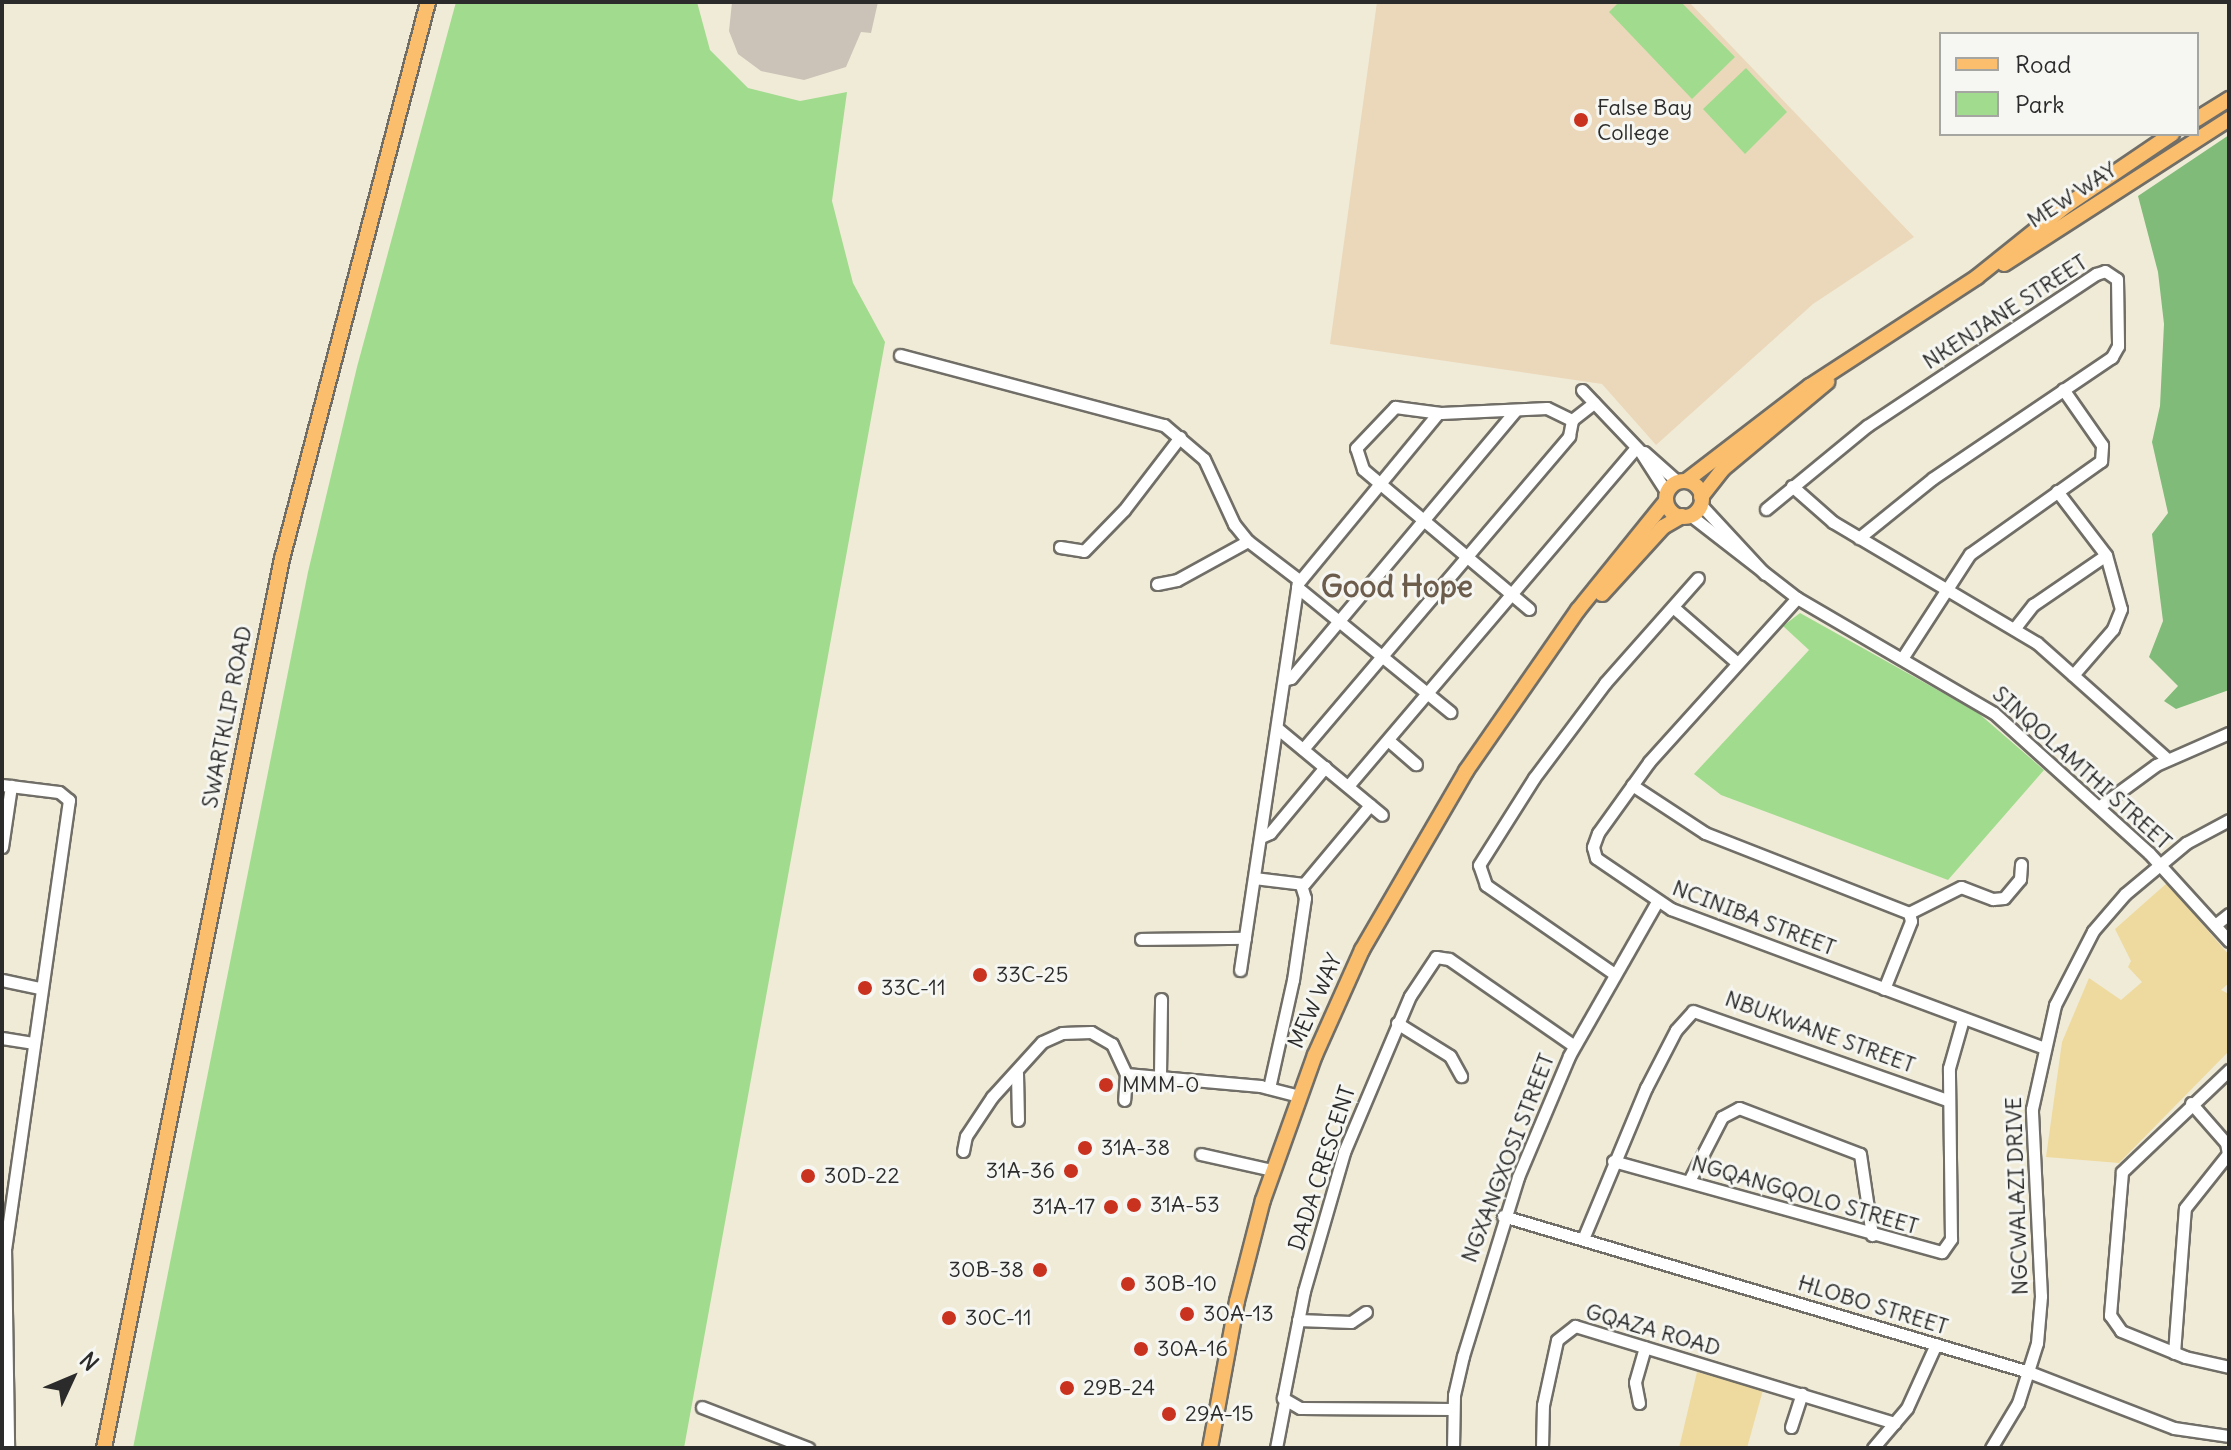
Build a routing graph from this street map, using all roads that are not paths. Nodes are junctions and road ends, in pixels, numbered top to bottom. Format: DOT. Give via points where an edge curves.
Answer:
graph roads {
  1 [pos="428,2"];
  2 [pos="2229,99"];
  3 [pos="2229,111"];
  4 [pos="2199,118"];
  5 [pos="2229,119"];
  6 [pos="2199,129"];
  7 [pos="2187,136"];
  8 [pos="2167,137"];
  9 [pos="2085,214"];
  10 [pos="1977,277"];
  11 [pos="900,355"];
  12 [pos="1832,375"];
  13 [pos="2063,389"];
  14 [pos="1582,390"];
  15 [pos="1594,403"];
  16 [pos="1516,410"];
  17 [pos="1438,413"];
  18 [pos="1572,420"];
  19 [pos="1180,437"];
  20 [pos="1638,450"];
  21 [pos="1682,481"];
  22 [pos="1380,483"];
  23 [pos="1792,486"];
  24 [pos="2057,491"];
  25 [pos="1666,497"];
  26 [pos="1693,508"];
  27 [pos="1766,509"];
  28 [pos="1425,521"];
  29 [pos="1859,538"];
  30 [pos="1248,541"];
  31 [pos="1060,547"];
  32 [pos="2106,555"];
  33 [pos="1467,557"];
  34 [pos="1698,578"];
  35 [pos="1298,583"];
  36 [pos="1157,584"];
  37 [pos="1945,588"];
  38 [pos="1511,594"];
  39 [pos="1797,598"];
  40 [pos="1673,607"];
  41 [pos="1529,609"];
  42 [pos="1341,620"];
  43 [pos="1573,621"];
  44 [pos="2014,629"];
  45 [pos="1382,656"];
  46 [pos="1903,657"];
  47 [pos="1736,662"];
  48 [pos="2073,675"];
  49 [pos="1284,680"];
  50 [pos="1427,693"];
  51 [pos="1450,712"];
  52 [pos="1277,728"];
  53 [pos="2229,733"];
  54 [pos="1388,740"];
  55 [pos="1303,749"];
  56 [pos="2167,759"];
  57 [pos="1416,764"];
  58 [pos="1325,767"];
  59 [pos="1632,785"];
  60 [pos="6,786"];
  61 [pos="1348,786"];
  62 [pos="1370,805"];
  63 [pos="2100,806"];
  64 [pos="1382,815"];
  65 [pos="2229,820"];
  66 [pos="1261,837"];
  67 [pos="2,847"];
  68 [pos="2159,863"];
  69 [pos="2021,864"];
  70 [pos="1254,878"];
  71 [pos="1301,885"];
  72 [pos="1657,902"];
  73 [pos="1909,913"];
  74 [pos="2229,914"];
  75 [pos="2215,925"];
  76 [pos="1245,938"];
  77 [pos="1141,939"];
  78 [pos="2229,941"];
  79 [pos="1240,970"];
  80 [pos="1613,973"];
  81 [pos="2,980"];
  82 [pos="41,988"];
  83 [pos="1884,989"];
  84 [pos="1161,999"];
  85 [pos="1963,1019"];
  86 [pos="1397,1023"];
  87 [pos="2,1038"];
  88 [pos="33,1043"];
  89 [pos="1574,1046"];
  90 [pos="2042,1047"];
  91 [pos="2229,1070"];
  92 [pos="1017,1073"];
  93 [pos="1126,1074"];
  94 [pos="1160,1075"];
  95 [pos="1461,1076"];
  96 [pos="1269,1088"];
  97 [pos="1299,1096"];
  98 [pos="1124,1100"];
  99 [pos="1947,1100"];
  100 [pos="2191,1103"];
  101 [pos="1018,1120"];
  102 [pos="963,1151"];
  103 [pos="1201,1154"];
  104 [pos="1613,1161"];
  105 [pos="1272,1170"];
  106 [pos="2,1179"];
  107 [pos="15,1181"];
  108 [pos="1689,1181"];
  109 [pos="1503,1216"];
  110 [pos="1872,1235"];
  111 [pos="1583,1239"];
  112 [pos="3,1309"];
  113 [pos="1366,1312"];
  114 [pos="1298,1320"];
  115 [pos="1936,1344"];
  116 [pos="1645,1347"];
  117 [pos="2174,1353"];
  118 [pos="2229,1367"];
  119 [pos="2029,1372"];
  120 [pos="1802,1394"];
  121 [pos="1285,1401"];
  122 [pos="1639,1403"];
  123 [pos="702,1407"];
  124 [pos="1453,1409"];
  125 [pos="1895,1423"];
  126 [pos="1791,1427"];
  127 [pos="2229,1436"];
  128 [pos="8,1448"];
  129 [pos="104,1448"];
  130 [pos="808,1448"];
  131 [pos="1210,1448"];
  132 [pos="1276,1448"];
  133 [pos="1453,1448"];
  134 [pos="1542,1448"];
  135 [pos="1873,1448"];
  136 [pos="1991,1448"];
  1 -- 129 [label="main road, SWARTKLIP ROAD" via="282,559"];
  2 -- 4 [label="main road"];
  3 -- 6 [label="main road"];
  5 -- 9 [label="main road, MEW WAY"];
  7 -- 8 [label="main road" via="2171,144"];
  8 -- 9 [label="main road" via="2156,152 2098,196"];
  8 -- 10 [label="main road, MEW WAY" via="2077,198"];
  9 -- 10 [label="main road, MEW WAY"];
  10 -- 12 [label="main road, MEW WAY"];
  11 -- 19 [label="street" via="1048,390 1164,425"];
  12 -- 21 [label="main road, MEW WAY"];
  12 -- 26 [label="main road, MEW WAY" via="1815,396 1723,469"];
  13 -- 23 [label="street, NKENJANE STREET" via="2112,357 2118,346 2121,286 2105,271 1867,426"];
  13 -- 24 [label="street" via="2104,452 2101,461"];
  13 -- 29 [label="street, NKENJANE STREET" via="1932,479"];
  14 -- 15 [label="street"];
  15 -- 18 [label="street"];
  15 -- 20 [label="street"];
  16 -- 17 [label="street"];
  16 -- 18 [label="street" via="1550,409"];
  16 -- 28 [label="street"];
  17 -- 22 [label="street"];
  17 -- 22 [label="street" via="1389,409 1357,446 1359,464"];
  18 -- 33 [label="street" via="1569,436"];
  19 -- 30 [label="street" via="1204,459 1234,524"];
  19 -- 31 [label="street" via="1124,510 1084,551"];
  20 -- 21 [label="street"];
  20 -- 25 [label="street"];
  20 -- 38 [label="street"];
  21 -- 25 [label="main road, MEW WAY"];
  21 -- 26 [label="main road" via="1697,486"];
  22 -- 28 [label="street"];
  22 -- 35 [label="street"];
  23 -- 27 [label="street, NKENJANE STREET"];
  23 -- 29 [label="street"];
  24 -- 32 [label="street"];
  24 -- 37 [label="street" via="1978,547"];
  25 -- 26 [label="main road"];
  25 -- 43 [label="main road, MEW WAY"];
  26 -- 39 [label="street, SINQOLAMTHI STREET"];
  26 -- 43 [label="main road, MEW WAY" via="1663,527"];
  28 -- 33 [label="street"];
  28 -- 42 [label="street"];
  29 -- 37 [label="street"];
  30 -- 35 [label="street"];
  30 -- 36 [label="street" via="1177,580"];
  32 -- 44 [label="street" via="2033,605"];
  32 -- 48 [label="street" via="2119,618"];
  33 -- 38 [label="street"];
  33 -- 45 [label="street"];
  34 -- 40 [label="street"];
  35 -- 42 [label="street"];
  35 -- 49 [label="street"];
  37 -- 44 [label="street"];
  37 -- 46 [label="street"];
  38 -- 41 [label="street"];
  38 -- 50 [label="street"];
  39 -- 46 [label="street, SINQOLAMTHI STREET"];
  39 -- 47 [label="street, NCINIBA STREET"];
  40 -- 47 [label="street"];
  40 -- 80 [label="street" via="1605,683 1534,778 1478,871 1486,885"];
  42 -- 45 [label="street"];
  42 -- 49 [label="street"];
  43 -- 97 [label="main road, MEW WAY" via="1485,742 1405,868 1338,1000"];
  44 -- 48 [label="street"];
  45 -- 50 [label="street"];
  45 -- 55 [label="street"];
  46 -- 63 [label="street, SINQOLAMTHI STREET" via="1994,713"];
  47 -- 59 [label="street, NCINIBA STREET"];
  48 -- 56 [label="street"];
  49 -- 52 [label="street"];
  50 -- 51 [label="street"];
  50 -- 54 [label="street"];
  52 -- 55 [label="street"];
  52 -- 66 [label="street"];
  53 -- 56 [label="street"];
  54 -- 57 [label="street"];
  54 -- 61 [label="street"];
  55 -- 58 [label="street"];
  56 -- 63 [label="street"];
  58 -- 61 [label="street"];
  58 -- 66 [label="street"];
  59 -- 72 [label="street, NCINIBA STREET" via="1598,833 1594,854"];
  59 -- 73 [label="street" via="1705,833"];
  60 -- 67 [label="street"];
  60 -- 82 [label="street" via="62,792 69,800"];
  61 -- 62 [label="street"];
  62 -- 64 [label="street"];
  62 -- 71 [label="street"];
  63 -- 68 [label="street, SINQOLAMTHI STREET"];
  65 -- 68 [label="street, NGCWALAZI DRIVE"];
  66 -- 70 [label="street"];
  68 -- 75 [label="street, SINQOLAMTHI STREET"];
  68 -- 90 [label="street, NGCWALAZI DRIVE" via="2093,931 2061,989"];
  69 -- 73 [label="street" via="2020,879 2004,898 1953,889"];
  70 -- 71 [label="street"];
  70 -- 76 [label="street"];
  71 -- 96 [label="street" via="1305,898 1293,980"];
  72 -- 80 [label="street, NGXANGXOSI STREET"];
  72 -- 83 [label="street, NCINIBA STREET"];
  73 -- 83 [label="street" via="1911,921"];
  74 -- 75 [label="street"];
  75 -- 78 [label="street, SINQOLAMTHI STREET"];
  76 -- 77 [label="street"];
  76 -- 79 [label="street"];
  80 -- 89 [label="street, NGXANGXOSI STREET"];
  81 -- 82 [label="street"];
  82 -- 88 [label="street"];
  83 -- 85 [label="street, NCINIBA STREET"];
  84 -- 94 [label="street"];
  85 -- 90 [label="street, NCINIBA STREET"];
  85 -- 99 [label="street, NGQANGQOLO STREET" via="1949,1068"];
  86 -- 89 [label="street, DADA CRESCENT" via="1427,965 1440,955"];
  86 -- 95 [label="street" via="1450,1056"];
  86 -- 114 [label="street, DADA CRESCENT" via="1344,1152"];
  87 -- 88 [label="street"];
  88 -- 107 [label="street"];
  89 -- 109 [label="street, NGXANGXOSI STREET"];
  90 -- 119 [label="street, NGCWALAZI DRIVE" via="2032,1109 2040,1311"];
  91 -- 100 [label="street"];
  92 -- 93 [label="street" via="1042,1042 1077,1030 1112,1044"];
  92 -- 101 [label="street"];
  92 -- 102 [label="street" via="975,1123"];
  93 -- 94 [label="street"];
  93 -- 98 [label="street"];
  94 -- 96 [label="street"];
  96 -- 97 [label="street"];
  97 -- 105 [label="main road, MEW WAY"];
  99 -- 104 [label="street, NBUKWANE STREET" via="1693,1011 1676,1030"];
  99 -- 110 [label="street, NGQANGQOLO STREET" via="1948,1246 1934,1253"];
  100 -- 117 [label="street" via="2226,1143 2228,1154 2184,1210"];
  100 -- 117 [label="street" via="2122,1172 2110,1315 2121,1331"];
  103 -- 105 [label="street"];
  104 -- 108 [label="street, NGQANGQOLO STREET"];
  104 -- 111 [label="street, NBUKWANE STREET"];
  105 -- 131 [label="main road, MEW WAY" via="1239,1289"];
  106 -- 107 [label="street"];
  107 -- 112 [label="street"];
  108 -- 110 [label="street, NGQANGQOLO STREET"];
  108 -- 110 [label="street" via="1722,1117 1739,1108 1860,1154 1866,1165"];
  109 -- 111 [label="street, HLOBO STREET"];
  109 -- 124 [label="street, NGXANGXOSI STREET"];
  111 -- 115 [label="street, HLOBO STREET"];
  112 -- 128 [label="street"];
  113 -- 114 [label="street" via="1351,1322"];
  114 -- 121 [label="street, DADA CRESCENT" via="1281,1389"];
  115 -- 119 [label="street, HLOBO STREET"];
  115 -- 125 [label="street"];
  116 -- 120 [label="street, GQAZA ROAD"];
  116 -- 122 [label="street" via="1635,1382"];
  116 -- 134 [label="street, GQAZA ROAD" via="1579,1327 1563,1330 1546,1392"];
  117 -- 118 [label="street"];
  119 -- 127 [label="street, HLOBO STREET" via="2174,1428"];
  119 -- 136 [label="street, NGCWALAZI DRIVE"];
  120 -- 125 [label="street, GQAZA ROAD"];
  120 -- 126 [label="street"];
  121 -- 124 [label="street" via="1300,1408"];
  121 -- 132 [label="street, DADA CRESCENT"];
  123 -- 130 [label="street"];
  124 -- 133 [label="street, NGXANGXOSI STREET"];
  125 -- 135 [label="street"];
}
